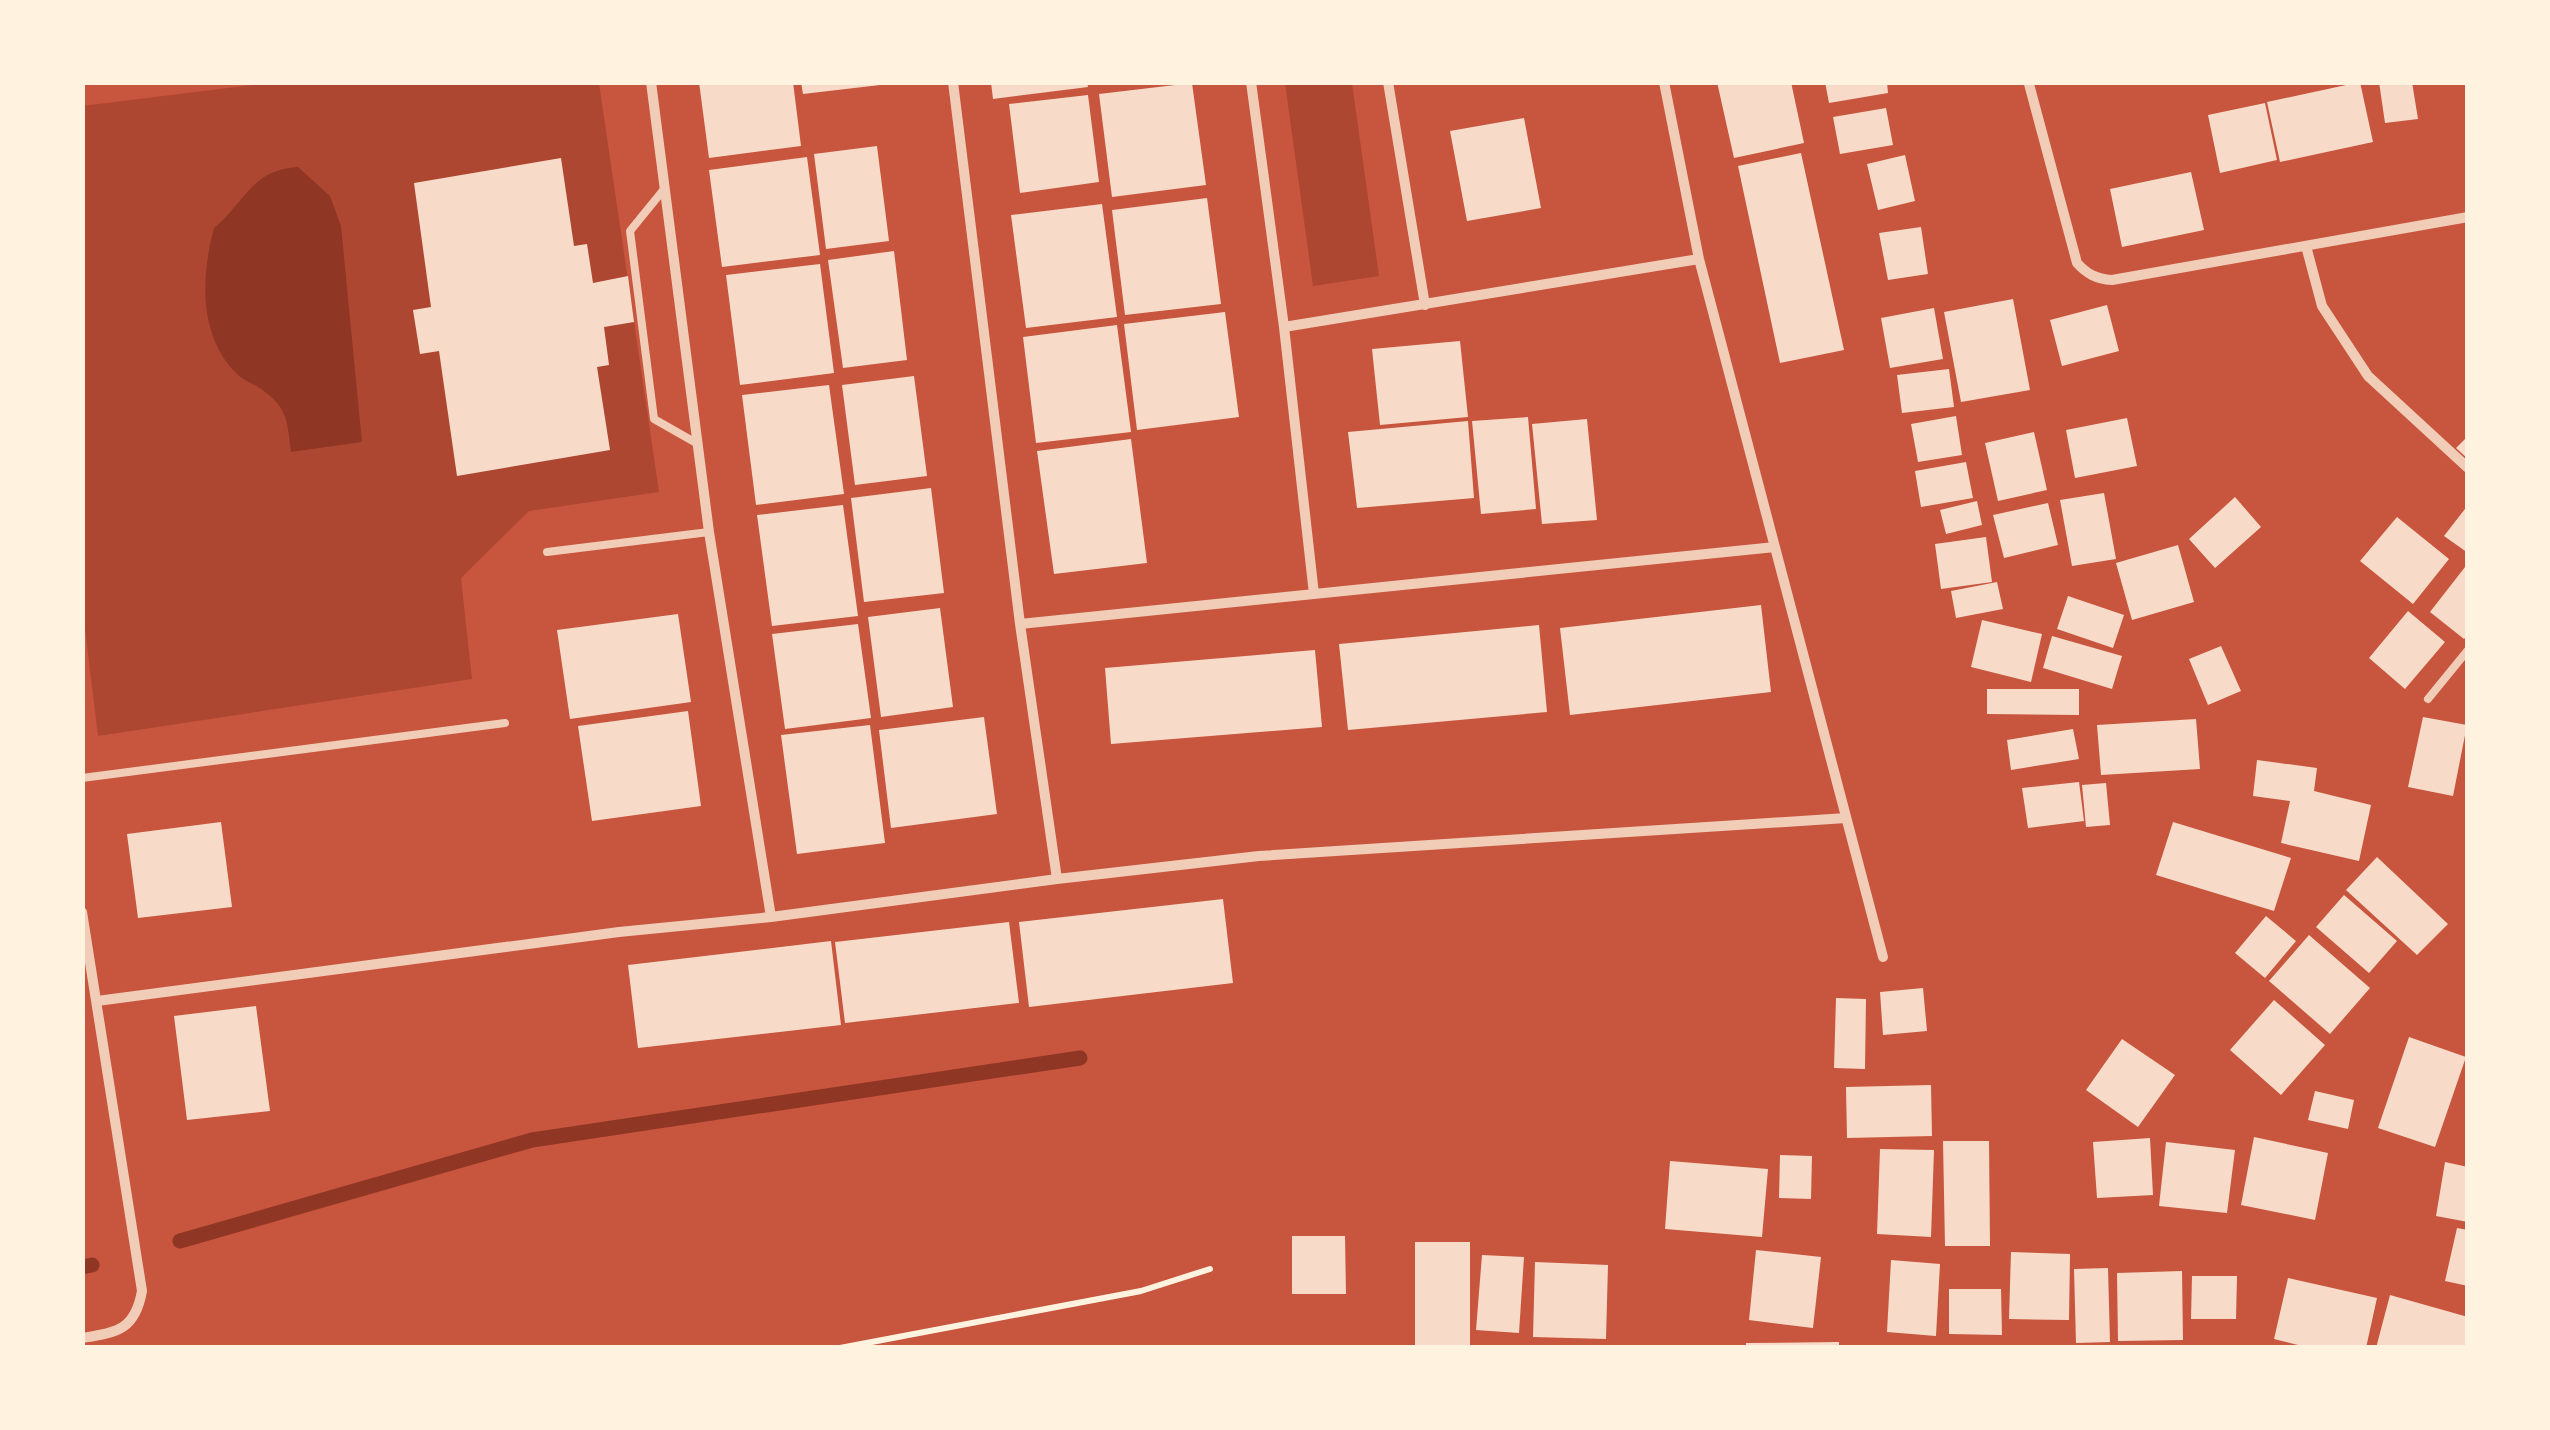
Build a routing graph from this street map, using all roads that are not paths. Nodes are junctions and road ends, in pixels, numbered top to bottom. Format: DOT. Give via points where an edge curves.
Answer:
graph roads {
  1 [pos="651,82"];
  2 [pos="953,82"];
  3 [pos="1251,82"];
  4 [pos="1388,82"];
  5 [pos="1664,82"];
  6 [pos="2029,84"];
  7 [pos="665,188"];
  8 [pos="2468,216"];
  9 [pos="2306,246"];
  10 [pos="1699,259"];
  11 [pos="1424,306"];
  12 [pos="1284,327"];
  13 [pos="698,444"];
  14 [pos="2468,468"];
  15 [pos="709,532"];
  16 [pos="1774,547"];
  17 [pos="547,552"];
  18 [pos="1314,594"];
  19 [pos="1020,624"];
  20 [pos="2468,650"];
  21 [pos="2428,699"];
  22 [pos="505,723"];
  23 [pos="82,778"];
  24 [pos="1846,818"];
  25 [pos="1057,878"];
  26 [pos="82,912"];
  27 [pos="770,917"];
  28 [pos="1883,957"];
  29 [pos="86,962"];
  30 [pos="97,1000"];
  31 [pos="82,1338"];
  1 -- 7 [label="street"];
  2 -- 19 [label="street"];
  3 -- 12 [label="street"];
  4 -- 11 [label="street"];
  5 -- 10 [label="street"];
  6 -- 9 [label="street" via="2076,263 2087,274 2112,280"];
  7 -- 13 [label="street"];
  7 -- 13 [label="lane" via="630,231 654,419"];
  8 -- 9 [label="street"];
  9 -- 14 [label="street" via="2322,306 2368,376"];
  10 -- 11 [label="street"];
  10 -- 16 [label="street"];
  11 -- 12 [label="street"];
  12 -- 18 [label="street"];
  13 -- 15 [label="street"];
  15 -- 17 [label="lane"];
  15 -- 27 [label="street"];
  16 -- 18 [label="street"];
  16 -- 24 [label="street"];
  18 -- 19 [label="street"];
  19 -- 25 [label="street"];
  20 -- 21 [label="lane"];
  22 -- 23 [label="lane"];
  24 -- 25 [label="street" via="1258,856"];
  24 -- 28 [label="street"];
  25 -- 27 [label="street"];
  26 -- 29 [label="street"];
  27 -- 30 [label="street"];
  29 -- 30 [label="street"];
  30 -- 31 [label="street" via="142,1291 136,1316 115,1332"];
}
